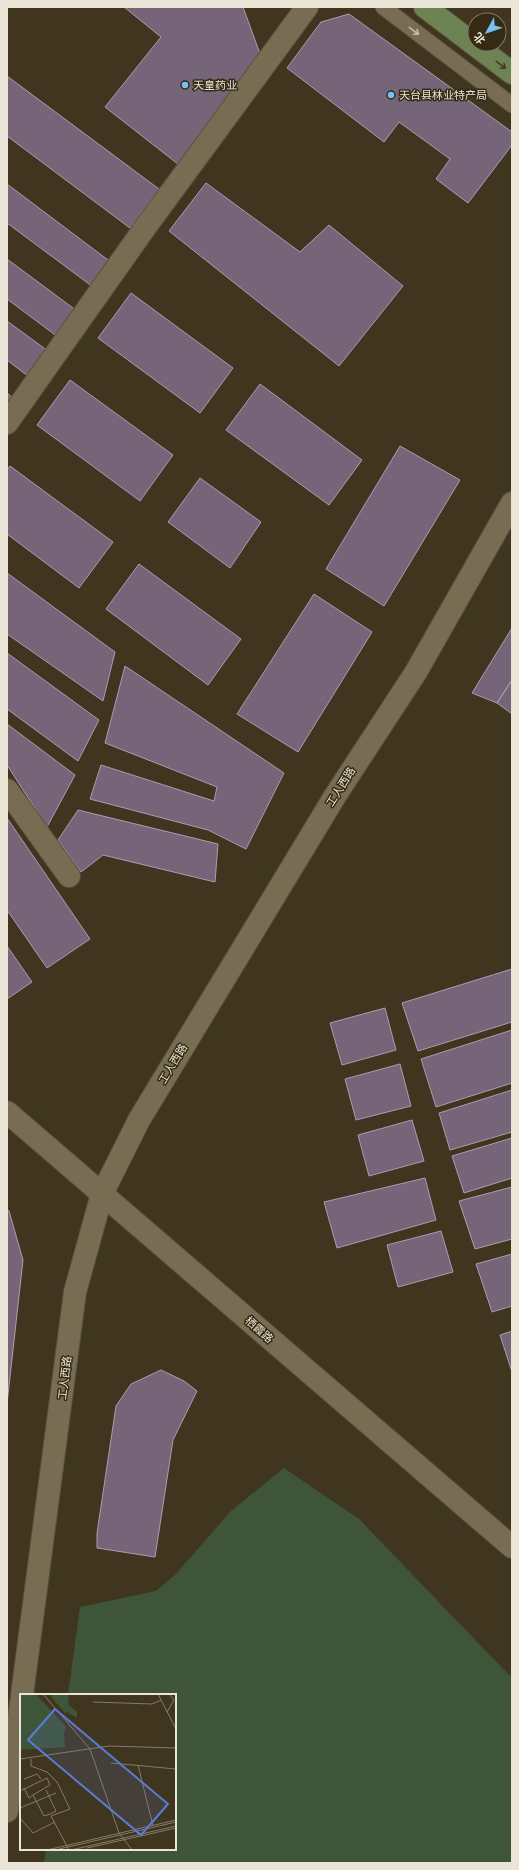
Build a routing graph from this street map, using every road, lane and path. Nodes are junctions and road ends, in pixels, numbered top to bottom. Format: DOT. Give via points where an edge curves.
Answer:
graph roads {
  1 [pos="307,7"];
  2 [pos="383,7"];
  3 [pos="425,7"];
  4 [pos="512,73"];
  5 [pos="512,105"];
  6 [pos="7,423"];
  7 [pos="512,503"];
  8 [pos="7,790"];
  9 [pos="69,876"];
  10 [pos="7,1112"];
  11 [pos="102,1194"];
  12 [pos="512,1547"];
  13 [pos="22,1694"];
  14 [pos="20,1710"];
  15 [pos="7,1811"];
  1 -- 6 [label="main road" via="144,229"];
  2 -- 5 [label="lane, one-way"];
  3 -- 4 [label="main road, one-way"];
  7 -- 11 [label="main road, 工人西路" via="416,672 335,796 139,1120"];
  8 -- 9 [label="main road"];
  10 -- 11 [label="main road, 栖霞路"];
  11 -- 12 [label="main road, 栖霞路"];
  11 -- 13 [label="main road, 工人西路" via="76,1292"];
  14 -- 15 [label="main road"];
}
